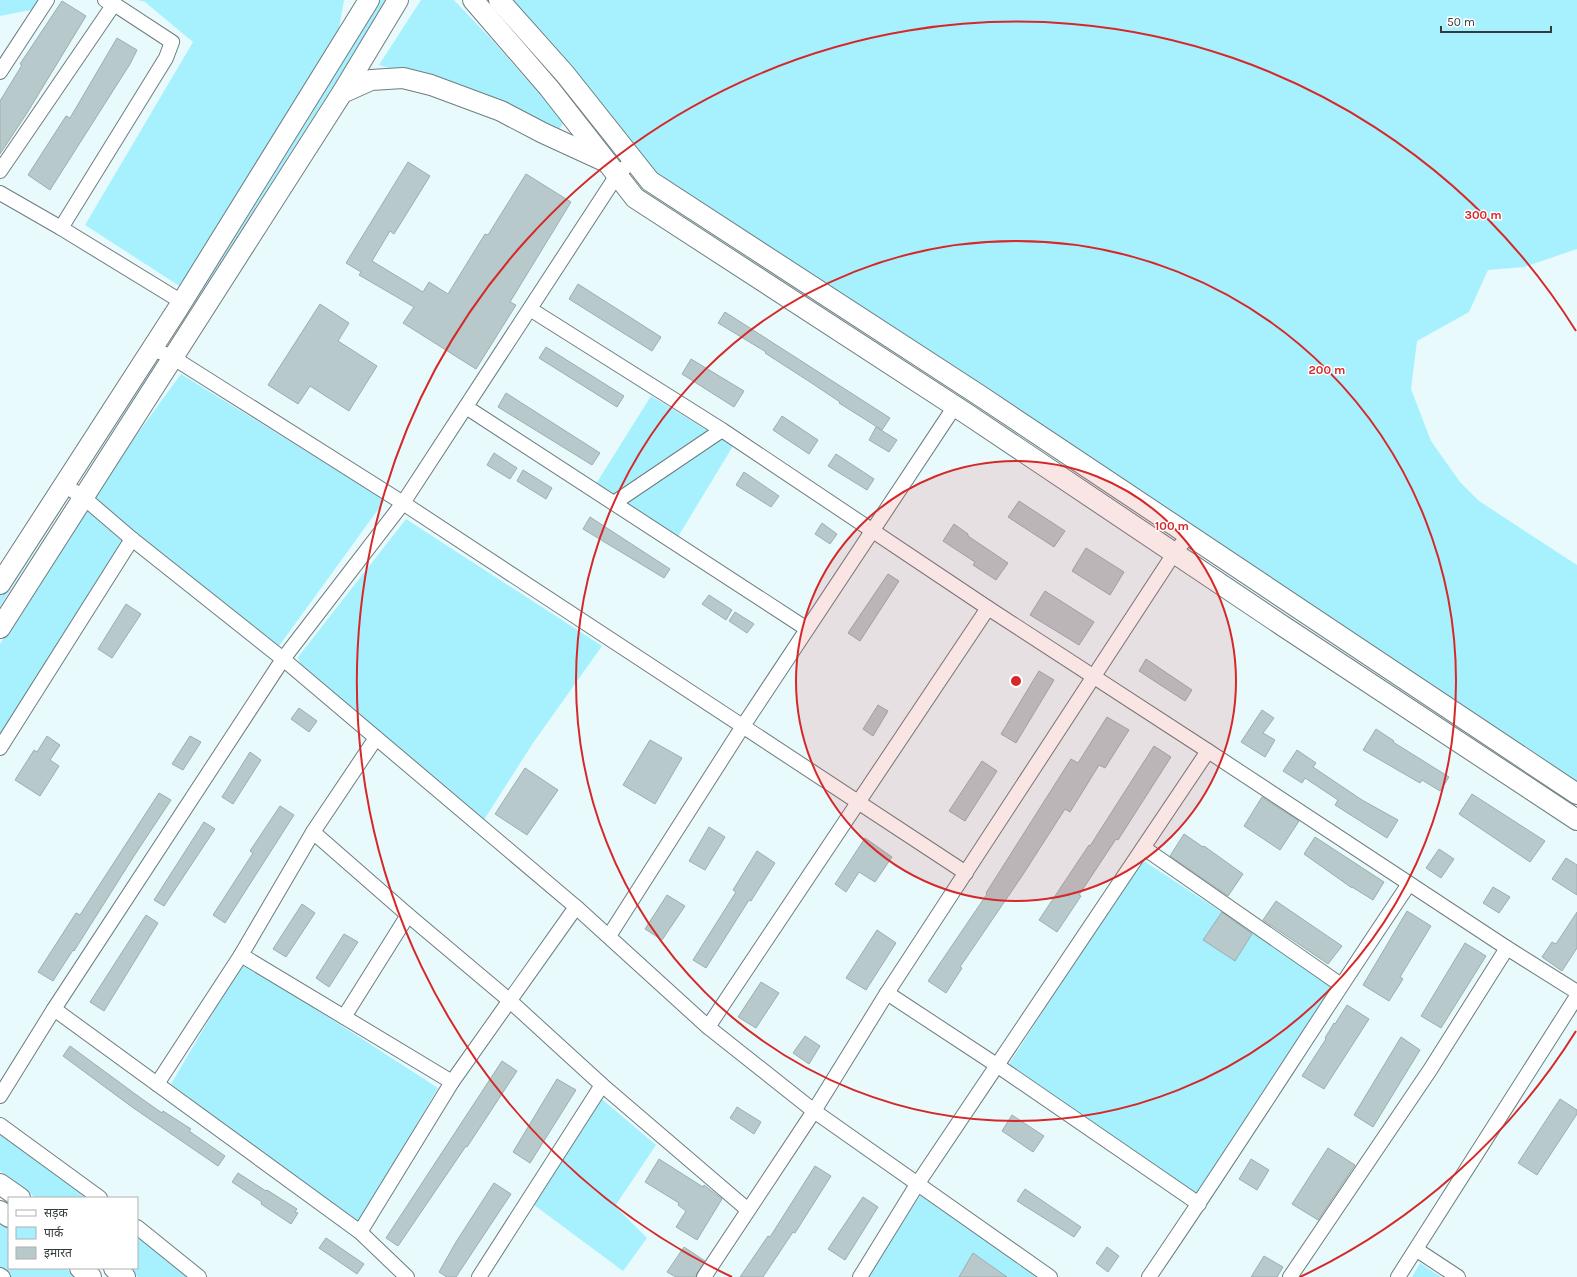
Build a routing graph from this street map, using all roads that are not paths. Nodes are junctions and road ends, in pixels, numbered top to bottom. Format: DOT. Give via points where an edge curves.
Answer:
graph roads {
  1 [pos="47,0"];
  2 [pos="398,0"];
  3 [pos="473,0"];
  4 [pos="499,0"];
  5 [pos="110,2"];
  6 [pos="365,5"];
  7 [pos="0,72"];
  8 [pos="342,93"];
  9 [pos="633,160"];
  10 [pos="612,169"];
  11 [pos="0,171"];
  12 [pos="0,193"];
  13 [pos="61,228"];
  14 [pos="180,306"];
  15 [pos="530,309"];
  16 [pos="196,321"];
  17 [pos="153,349"];
  18 [pos="172,357"];
  19 [pos="955,406"];
  20 [pos="466,407"];
  21 [pos="722,430"];
  22 [pos="64,485"];
  23 [pos="83,497"];
  24 [pos="403,503"];
  25 [pos="614,504"];
  26 [pos="873,530"];
  27 [pos="1189,535"];
  28 [pos="132,539"];
  29 [pos="1175,552"];
  30 [pos="0,584"];
  31 [pos="988,608"];
  32 [pos="0,628"];
  33 [pos="807,629"];
  34 [pos="283,659"];
  35 [pos="1094,677"];
  36 [pos="743,726"];
  37 [pos="376,738"];
  38 [pos="0,748"];
  39 [pos="1208,751"];
  40 [pos="1577,794"];
  41 [pos="859,802"];
  42 [pos="1577,820"];
  43 [pos="313,832"];
  44 [pos="1144,848"];
  45 [pos="966,873"];
  46 [pos="1409,884"];
  47 [pos="576,907"];
  48 [pos="408,916"];
  49 [pos="609,936"];
  50 [pos="1507,948"];
  51 [pos="241,956"];
  52 [pos="1341,985"];
  53 [pos="1577,992"];
  54 [pos="887,993"];
  55 [pos="1577,996"];
  56 [pos="510,1001"];
  57 [pos="54,1009"];
  58 [pos="344,1018"];
  59 [pos="708,1027"];
  60 [pos="998,1066"];
  61 [pos="452,1082"];
  62 [pos="157,1084"];
  63 [pos="602,1085"];
  64 [pos="0,1096"];
  65 [pos="814,1111"];
  66 [pos="0,1125"];
  67 [pos="918,1183"];
  68 [pos="0,1184"];
  69 [pos="19,1197"];
  70 [pos="99,1197"];
  71 [pos="1199,1204"];
  72 [pos="748,1210"];
  73 [pos="138,1228"];
  74 [pos="360,1232"];
  75 [pos="1417,1250"];
  76 [pos="81,1269"];
  77 [pos="115,1269"];
  78 [pos="0,1275"];
  79 [pos="3,1277"];
  80 [pos="91,1277"];
  81 [pos="125,1277"];
  82 [pos="199,1277"];
  83 [pos="407,1277"];
  84 [pos="479,1277"];
  85 [pos="704,1277"];
  86 [pos="860,1277"];
  87 [pos="1050,1277"];
  88 [pos="1149,1277"];
  89 [pos="1290,1277"];
  90 [pos="1398,1277"];
  91 [pos="1458,1277"];
  1 -- 7 [label="street"];
  2 -- 8 [label="street"];
  3 -- 10 [label="street" via="549,88"];
  4 -- 9 [label="street" via="566,74"];
  5 -- 11 [label="street"];
  5 -- 13 [label="street" via="172,42 166,58"];
  6 -- 14 [label="street"];
  8 -- 10 [label="street" via="371,80 402,78 431,85 501,111"];
  8 -- 16 [label="street"];
  9 -- 10 [label="street"];
  9 -- 27 [label="street" via="650,181"];
  10 -- 15 [label="street"];
  10 -- 19 [label="street" via="635,198"];
  12 -- 13 [label="street"];
  13 -- 14 [label="street"];
  14 -- 16 [label="street"];
  14 -- 17 [label="street"];
  15 -- 20 [label="street"];
  15 -- 21 [label="street"];
  16 -- 18 [label="street"];
  17 -- 18 [label="street"];
  17 -- 22 [label="street"];
  18 -- 23 [label="street"];
  18 -- 24 [label="street"];
  19 -- 26 [label="street"];
  19 -- 29 [label="street"];
  20 -- 24 [label="street"];
  20 -- 25 [label="street"];
  21 -- 25 [label="street"];
  21 -- 26 [label="street"];
  22 -- 23 [label="street"];
  22 -- 30 [label="street"];
  23 -- 28 [label="street"];
  23 -- 32 [label="street"];
  24 -- 34 [label="street"];
  24 -- 36 [label="street"];
  25 -- 33 [label="street"];
  26 -- 31 [label="street"];
  26 -- 33 [label="street"];
  27 -- 29 [label="street"];
  27 -- 40 [label="street"];
  28 -- 34 [label="street"];
  28 -- 38 [label="street"];
  29 -- 35 [label="street"];
  29 -- 42 [label="street"];
  31 -- 35 [label="street"];
  31 -- 41 [label="street"];
  33 -- 36 [label="street"];
  34 -- 37 [label="street"];
  34 -- 57 [label="street"];
  35 -- 39 [label="street"];
  35 -- 45 [label="street"];
  36 -- 41 [label="street"];
  36 -- 49 [label="street"];
  37 -- 43 [label="street"];
  37 -- 47 [label="street"];
  39 -- 44 [label="street"];
  39 -- 46 [label="street"];
  41 -- 45 [label="street"];
  41 -- 59 [label="street"];
  43 -- 48 [label="street"];
  43 -- 51 [label="street"];
  44 -- 52 [label="street"];
  44 -- 60 [label="street"];
  45 -- 54 [label="street"];
  46 -- 50 [label="street"];
  46 -- 52 [label="street"];
  47 -- 49 [label="street"];
  47 -- 56 [label="street"];
  48 -- 56 [label="street"];
  48 -- 58 [label="street"];
  49 -- 59 [label="street"];
  50 -- 53 [label="street"];
  50 -- 89 [label="street" via="1430,1070"];
  51 -- 58 [label="street"];
  51 -- 62 [label="street"];
  52 -- 71 [label="street"];
  54 -- 60 [label="street"];
  54 -- 65 [label="street"];
  55 -- 75 [label="street"];
  56 -- 61 [label="street"];
  56 -- 63 [label="street"];
  57 -- 62 [label="street"];
  57 -- 64 [label="street"];
  58 -- 61 [label="street"];
  59 -- 65 [label="street"];
  60 -- 67 [label="street"];
  60 -- 71 [label="street"];
  61 -- 74 [label="street"];
  62 -- 74 [label="street"];
  63 -- 72 [label="street"];
  63 -- 84 [label="street"];
  65 -- 67 [label="street"];
  65 -- 72 [label="street"];
  66 -- 70 [label="street"];
  67 -- 86 [label="street"];
  67 -- 87 [label="street"];
  68 -- 69 [label="street"];
  71 -- 88 [label="street"];
  72 -- 85 [label="street"];
  73 -- 82 [label="street"];
  74 -- 83 [label="street"];
  75 -- 90 [label="street"];
  75 -- 91 [label="street"];
  76 -- 80 [label="street"];
  77 -- 81 [label="street"];
  78 -- 79 [label="street"];
}
